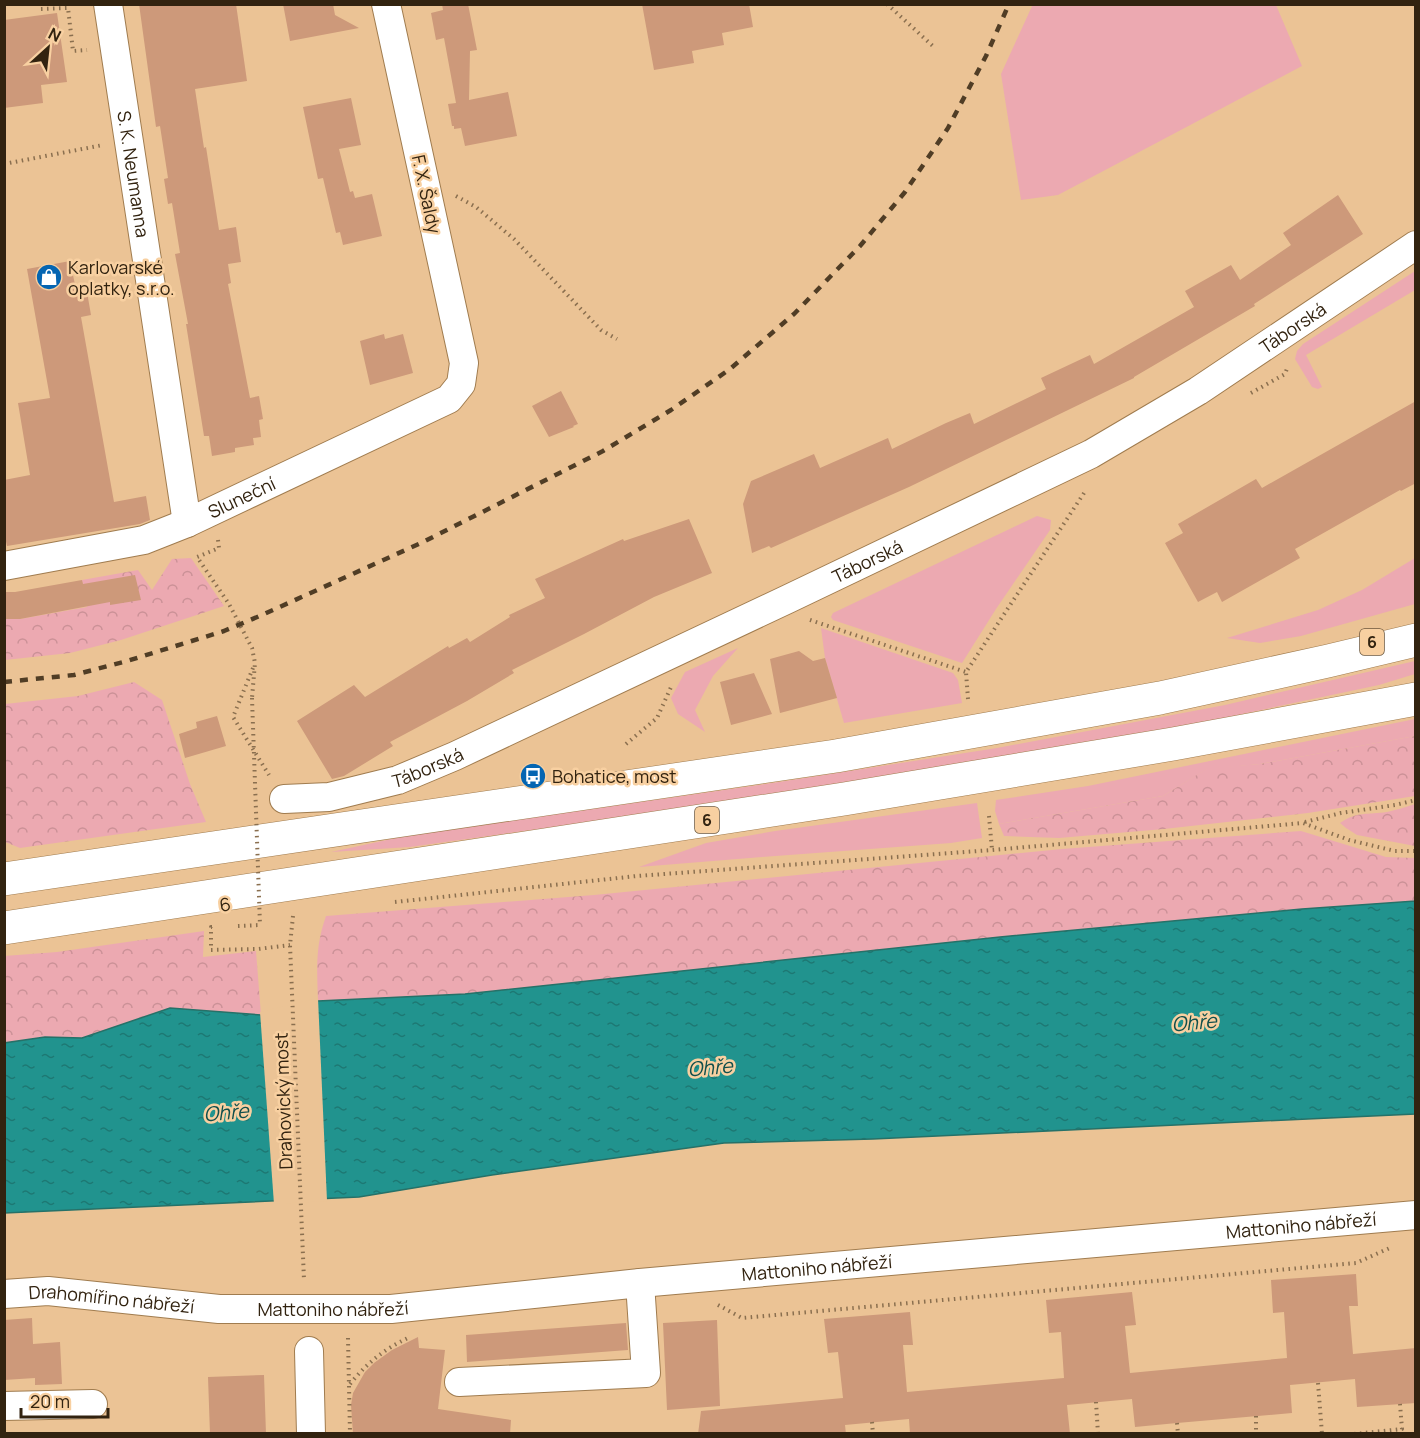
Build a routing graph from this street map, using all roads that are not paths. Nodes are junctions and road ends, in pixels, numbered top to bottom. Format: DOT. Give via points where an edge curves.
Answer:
graph roads {
  1 [pos="108,4"];
  2 [pos="386,4"];
  3 [pos="1416,245"];
  4 [pos="461,384"];
  5 [pos="199,518"];
  6 [pos="4,566"];
  7 [pos="1416,622"];
  8 [pos="1416,640"];
  9 [pos="1328,661"];
  10 [pos="1413,699"];
  11 [pos="284,799"];
  12 [pos="4,879"];
  13 [pos="4,928"];
  14 [pos="1416,1215"];
  15 [pos="640,1283"];
  16 [pos="4,1294"];
  17 [pos="219,1309"];
  18 [pos="309,1351"];
  19 [pos="459,1382"];
  20 [pos="93,1404"];
  21 [pos="4,1406"];
  22 [pos="312,1434"];
  1 -- 5 [label="street, S. K. Neumanna"];
  2 -- 4 [label="street, F. X. Šaldy" via="464,363"];
  3 -- 11 [label="street, Táborská" via="1198,391 1081,459 455,756 398,780 329,797"];
  4 -- 5 [label="street, Sluneční" via="448,399"];
  5 -- 6 [label="street, Sluneční" via="144,540"];
  7 -- 9 [label="highway, 6"];
  8 -- 9 [label="highway"];
  9 -- 12 [label="highway, 6" via="1160,698 836,756"];
  10 -- 13 [label="highway, 6" via="844,799"];
  14 -- 15 [label="street, Mattoniho nábřeží"];
  15 -- 17 [label="street, Mattoniho nábřeží" via="391,1309"];
  15 -- 19 [label="street" via="646,1373"];
  16 -- 17 [label="street, Drahomířino nábřeží" via="48,1291"];
  18 -- 22 [label="street"];
  20 -- 21 [label="street"];
}
